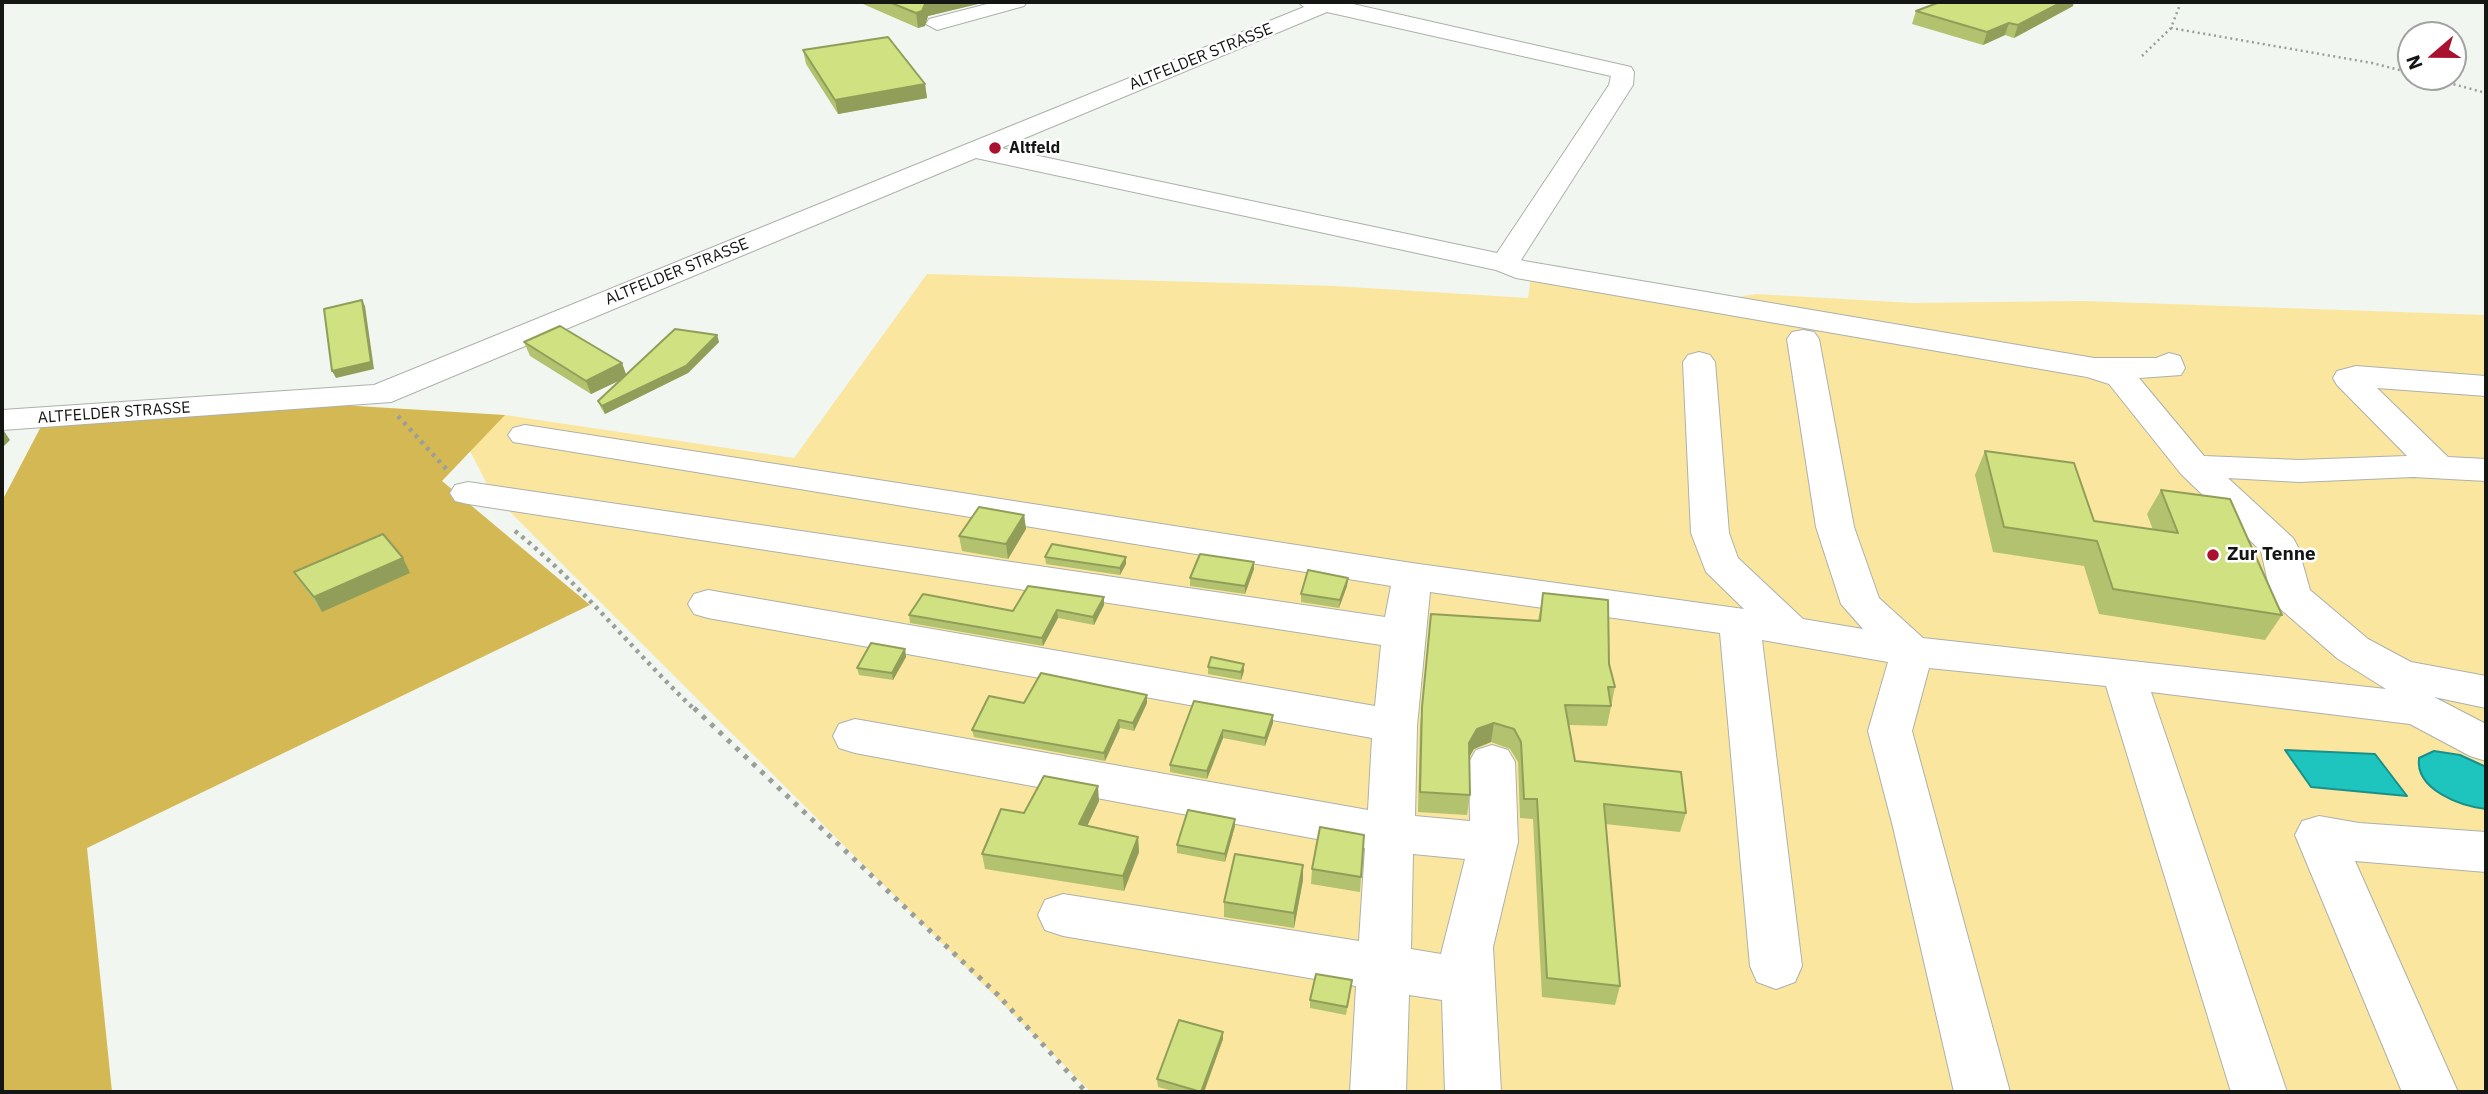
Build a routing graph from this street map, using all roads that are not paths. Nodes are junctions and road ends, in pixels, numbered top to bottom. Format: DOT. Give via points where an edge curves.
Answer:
graph roads {
  1 [pos="1017,2"];
  2 [pos="1321,3"];
  3 [pos="937,24"];
  4 [pos="973,150"];
  5 [pos="1505,262"];
  6 [pos="1803,339"];
  7 [pos="1699,362"];
  8 [pos="2169,363"];
  9 [pos="2093,368"];
  10 [pos="2486,386"];
  11 [pos="2,420"];
  12 [pos="525,435"];
  13 [pos="2194,466"];
  14 [pos="2437,466"];
  15 [pos="2486,470"];
  16 [pos="468,493"];
  17 [pos="1412,576"];
  18 [pos="708,604"];
  19 [pos="1739,622"];
  20 [pos="1791,631"];
  21 [pos="1403,634"];
  22 [pos="1912,652"];
  23 [pos="2123,673"];
  24 [pos="2410,692"];
  25 [pos="2486,692"];
  26 [pos="1395,726"];
  27 [pos="855,736"];
  28 [pos="2486,744"];
  29 [pos="1492,762"];
  30 [pos="1390,833"];
  31 [pos="1494,842"];
  32 [pos="2486,852"];
  33 [pos="1063,915"];
  34 [pos="1776,966"];
  35 [pos="1382,967"];
  36 [pos="1467,981"];
  37 [pos="1378,1092"];
  38 [pos="1473,1092"];
  39 [pos="1982,1092"];
  40 [pos="2259,1092"];
  41 [pos="2430,1092"];
  1 -- 3 [label="street"];
  2 -- 4 [label="street, ALTFELDER STRASSE"];
  2 -- 5 [label="street, ALTFELDER STRASSE" via="1623,72 1621,85"];
  4 -- 5 [label="street"];
  4 -- 11 [label="street, ALTFELDER STRASSE" via="379,395"];
  5 -- 9 [label="street" via="1516,269"];
  6 -- 22 [label="street" via="1835,527 1861,604"];
  7 -- 20 [label="street" via="1710,533 1720,563"];
  8 -- 9 [label="street" via="2169,368"];
  9 -- 13 [label="street" via="2121,377"];
  10 -- 14 [label="street" via="2349,378"];
  12 -- 17 [label="street"];
  13 -- 14 [label="street" via="2299,471"];
  13 -- 24 [label="street" via="2279,547 2291,596"];
  14 -- 15 [label="street"];
  16 -- 21 [label="street"];
  17 -- 19 [label="street"];
  17 -- 21 [label="street"];
  18 -- 26 [label="street"];
  19 -- 20 [label="street"];
  19 -- 34 [label="street"];
  20 -- 22 [label="street"];
  21 -- 26 [label="street"];
  22 -- 23 [label="street"];
  22 -- 39 [label="street" via="1890,731"];
  23 -- 24 [label="street"];
  23 -- 40 [label="street"];
  24 -- 25 [label="street"];
  24 -- 28 [label="street"];
  26 -- 30 [label="street"];
  27 -- 30 [label="street"];
  29 -- 31 [label="street"];
  30 -- 31 [label="street"];
  30 -- 35 [label="street"];
  31 -- 36 [label="street" via="1467,947"];
  32 -- 41 [label="street" via="2319,835"];
  33 -- 35 [label="street"];
  35 -- 36 [label="street"];
  35 -- 37 [label="street"];
  36 -- 38 [label="street"];
}
